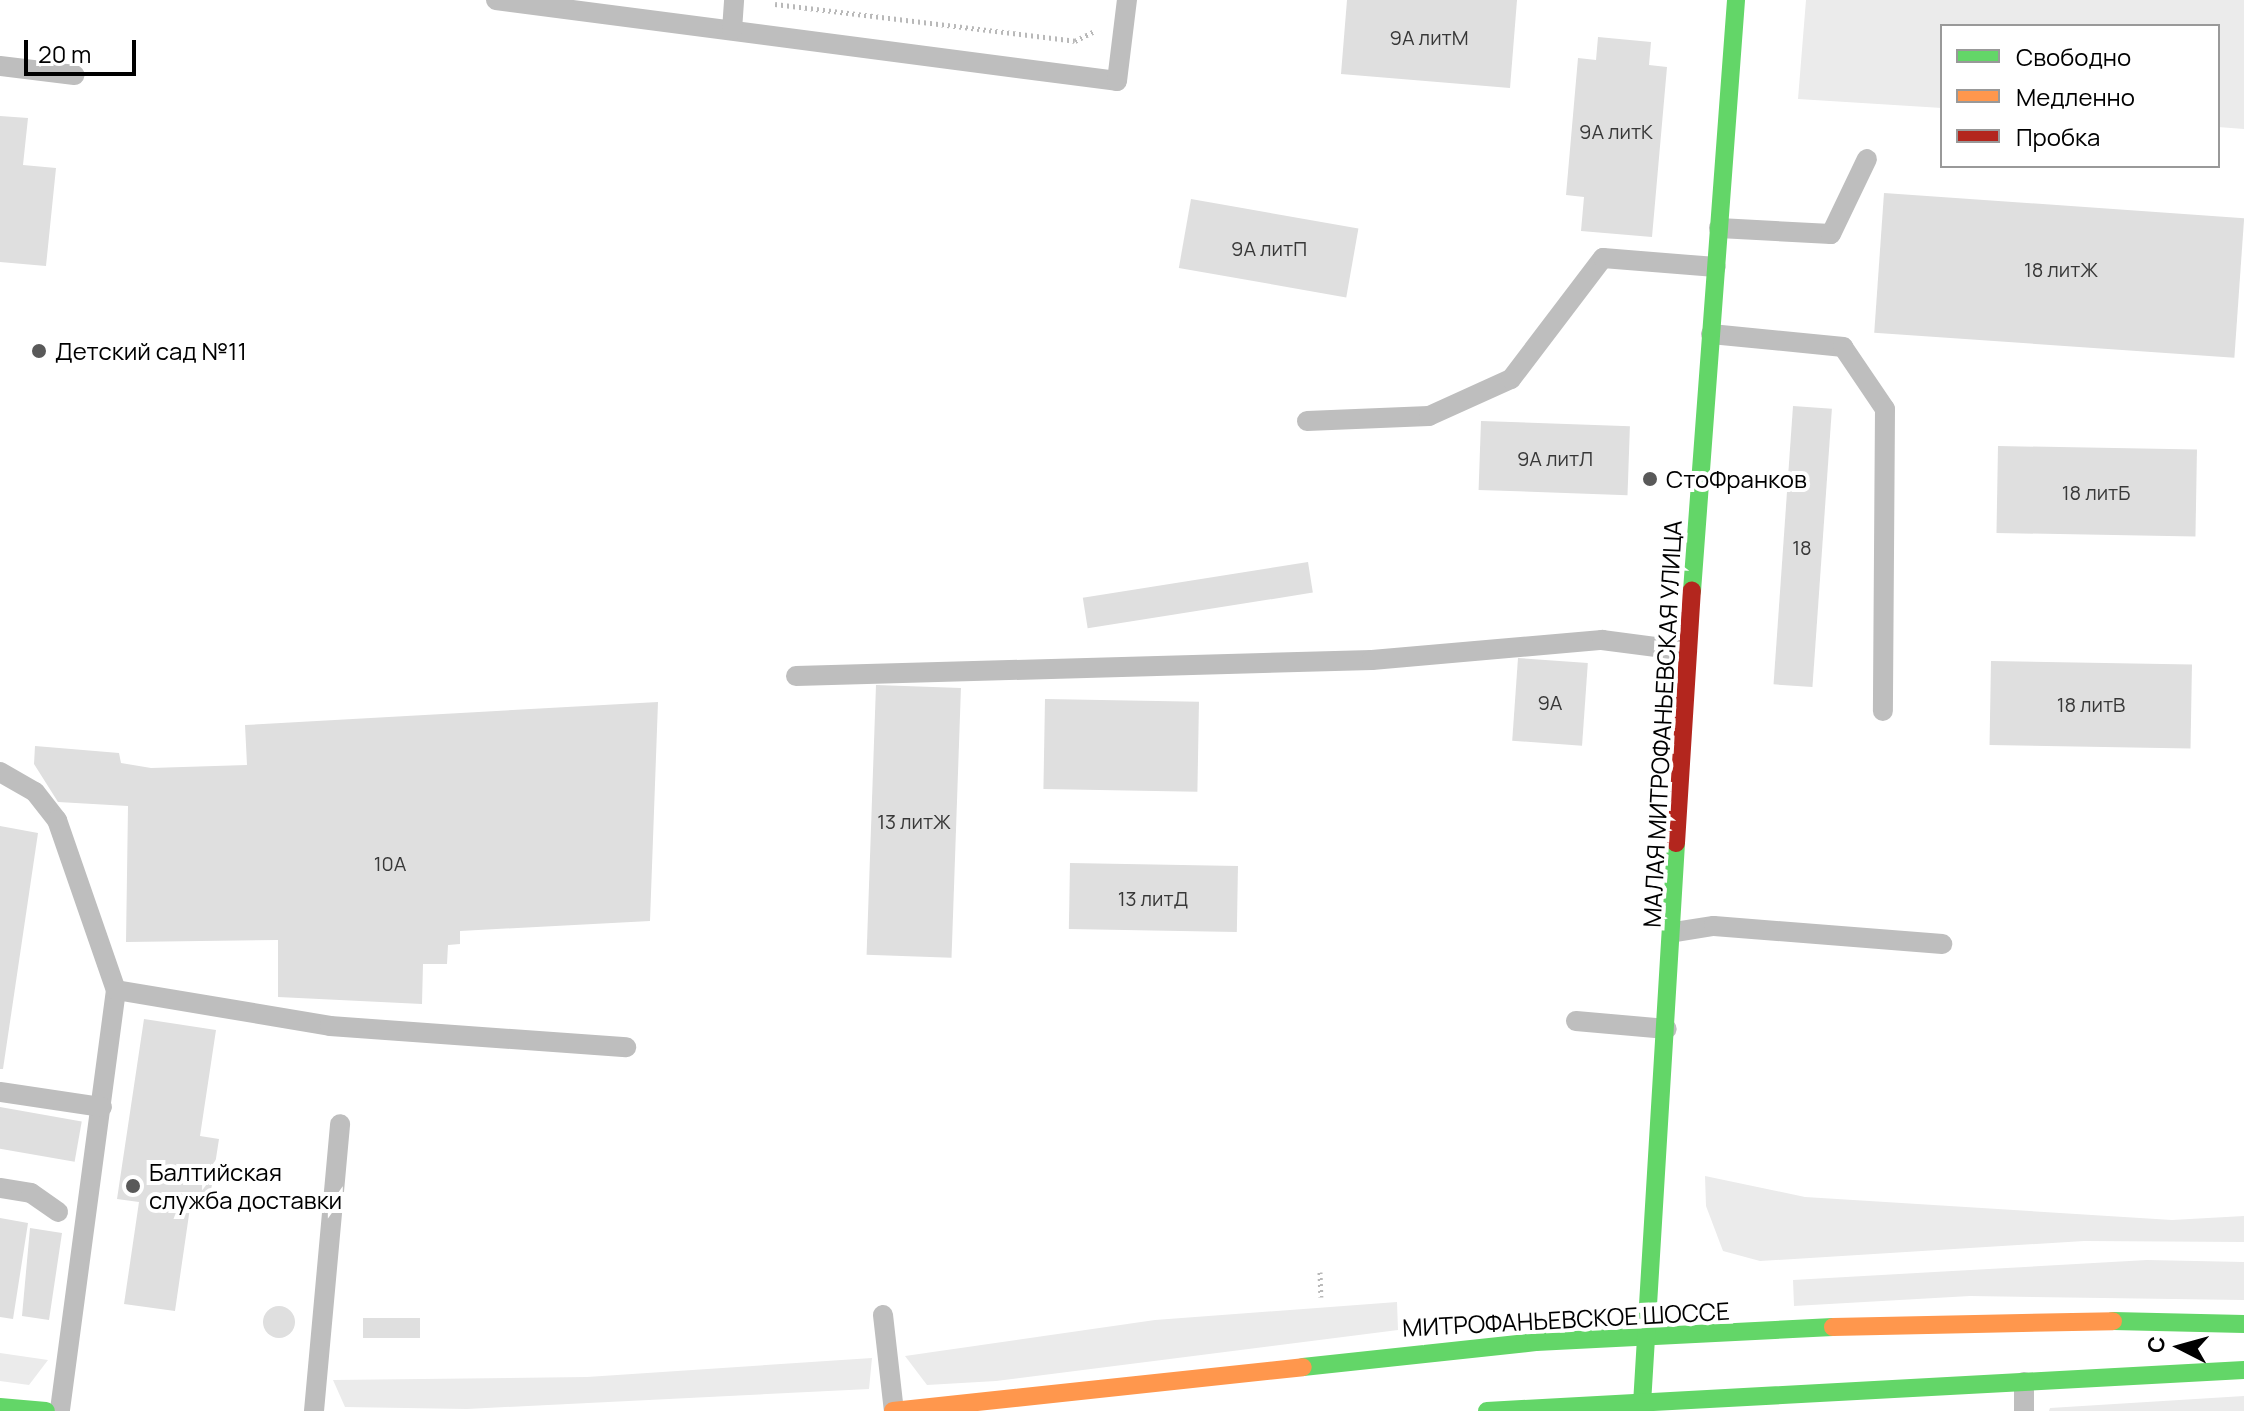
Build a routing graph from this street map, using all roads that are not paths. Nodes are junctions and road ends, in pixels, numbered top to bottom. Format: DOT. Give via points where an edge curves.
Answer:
graph roads {
  1 [pos="496,0"];
  2 [pos="734,0"];
  3 [pos="1127,0"];
  4 [pos="1736,0"];
  5 [pos="732,30"];
  6 [pos="0,66"];
  7 [pos="74,75"];
  8 [pos="1867,159"];
  9 [pos="1719,228"];
  10 [pos="1716,267"];
  11 [pos="1711,334"];
  12 [pos="1307,421"];
  13 [pos="1687,651"];
  14 [pos="796,676"];
  15 [pos="1883,711"];
  16 [pos="0,772"];
  17 [pos="1675,932"];
  18 [pos="1942,944"];
  19 [pos="116,990"];
  20 [pos="1576,1021"];
  21 [pos="1668,1029"];
  22 [pos="626,1047"];
  23 [pos="0,1092"];
  24 [pos="102,1107"];
  25 [pos="340,1124"];
  26 [pos="0,1188"];
  27 [pos="58,1212"];
  28 [pos="883,1315"];
  29 [pos="2244,1324"];
  30 [pos="1647,1337"];
  31 [pos="2244,1370"];
  32 [pos="2024,1382"];
  33 [pos="1642,1404"];
  34 [pos="0,1407"];
  35 [pos="46,1411"];
  36 [pos="60,1411"];
  37 [pos="314,1411"];
  38 [pos="894,1411"];
  39 [pos="1487,1411"];
  40 [pos="2024,1411"];
  1 -- 5 [label="lane"];
  2 -- 5 [label="lane"];
  3 -- 5 [label="lane" via="1117,81"];
  4 -- 9 [label="main road, МАЛАЯ МИТРОФАНЬЕВСКАЯ УЛИЦА"];
  6 -- 7 [label="lane"];
  8 -- 9 [label="lane" via="1831,234"];
  9 -- 10 [label="main road, МАЛАЯ МИТРОФАНЬЕВСКАЯ УЛИЦА"];
  10 -- 11 [label="main road, МАЛАЯ МИТРОФАНЬЕВСКАЯ УЛИЦА"];
  10 -- 12 [label="lane" via="1603,258 1511,379 1429,416"];
  11 -- 13 [label="main road, МАЛАЯ МИТРОФАНЬЕВСКАЯ УЛИЦА"];
  11 -- 15 [label="lane" via="1843,347 1885,409"];
  13 -- 14 [label="lane" via="1602,640 1372,660"];
  13 -- 17 [label="main road, МАЛАЯ МИТРОФАНЬЕВСКАЯ УЛИЦА"];
  16 -- 19 [label="lane" via="35,792 57,820"];
  17 -- 18 [label="lane" via="1714,926"];
  17 -- 21 [label="main road, МАЛАЯ МИТРОФАНЬЕВСКАЯ УЛИЦА"];
  19 -- 22 [label="lane" via="330,1026"];
  19 -- 24 [label="lane"];
  20 -- 21 [label="lane"];
  21 -- 30 [label="main road, МАЛАЯ МИТРОФАНЬЕВСКАЯ УЛИЦА"];
  23 -- 24 [label="lane"];
  24 -- 36 [label="lane"];
  25 -- 37 [label="lane"];
  26 -- 27 [label="lane" via="31,1193"];
  28 -- 38 [label="lane"];
  29 -- 30 [label="main road, МИТРОФАНЬЕВСКОЕ ШОССЕ" via="1983,1319"];
  30 -- 33 [label="main road, МАЛАЯ МИТРОФАНЬЕВСКАЯ УЛИЦА"];
  30 -- 38 [label="main road, МИТРОФАНЬЕВСКОЕ ШОССЕ" via="1356,1356"];
  31 -- 32 [label="main road"];
  32 -- 33 [label="main road"];
  32 -- 40 [label="lane"];
  33 -- 39 [label="main road"];
  34 -- 35 [label="main road"];
}
